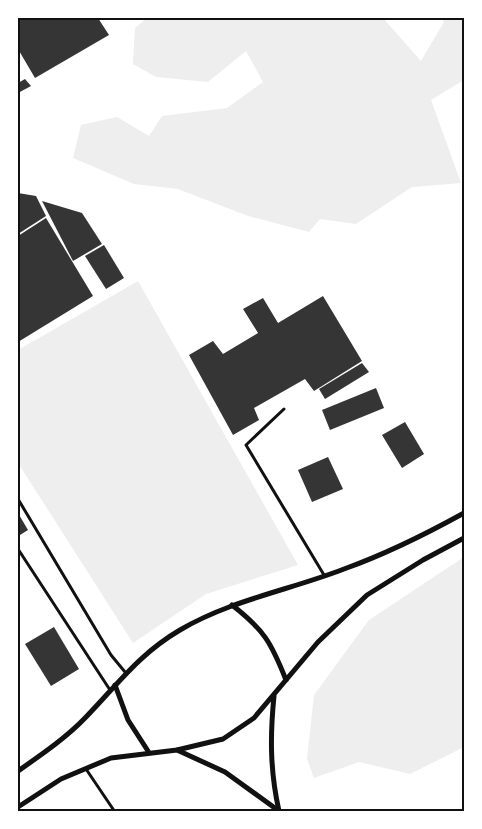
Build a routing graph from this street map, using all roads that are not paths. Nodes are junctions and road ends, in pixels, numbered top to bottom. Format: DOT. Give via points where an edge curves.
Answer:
graph roads {
  1 [pos="284,409"];
  2 [pos="18,499"];
  3 [pos="464,512"];
  4 [pos="464,538"];
  5 [pos="18,549"];
  6 [pos="325,576"];
  7 [pos="232,605"];
  8 [pos="125,672"];
  9 [pos="286,680"];
  10 [pos="115,685"];
  11 [pos="110,691"];
  12 [pos="274,695"];
  13 [pos="178,750"];
  14 [pos="148,752"];
  15 [pos="85,769"];
  16 [pos="18,771"];
  17 [pos="18,807"];
  18 [pos="279,811"];
  19 [pos="116,812"];
  1 -- 6 [label="lane" via="246,445"];
  2 -- 8 [label="lane"];
  3 -- 6 [label="street" via="426,534"];
  4 -- 9 [label="street" via="367,595 318,642"];
  5 -- 11 [label="lane"];
  6 -- 7 [label="street"];
  7 -- 8 [label="street" via="181,629"];
  7 -- 9 [label="street" via="253,621 272,646"];
  8 -- 10 [label="street"];
  9 -- 12 [label="street"];
  10 -- 11 [label="street"];
  10 -- 14 [label="street" via="128,720"];
  11 -- 16 [label="street" via="85,719"];
  12 -- 13 [label="street" via="254,718 223,739"];
  12 -- 18 [label="street" via="271,765"];
  13 -- 14 [label="street"];
  13 -- 18 [label="street" via="224,772"];
  14 -- 15 [label="street" via="112,758"];
  15 -- 17 [label="street" via="61,779"];
  15 -- 19 [label="lane"];
}
